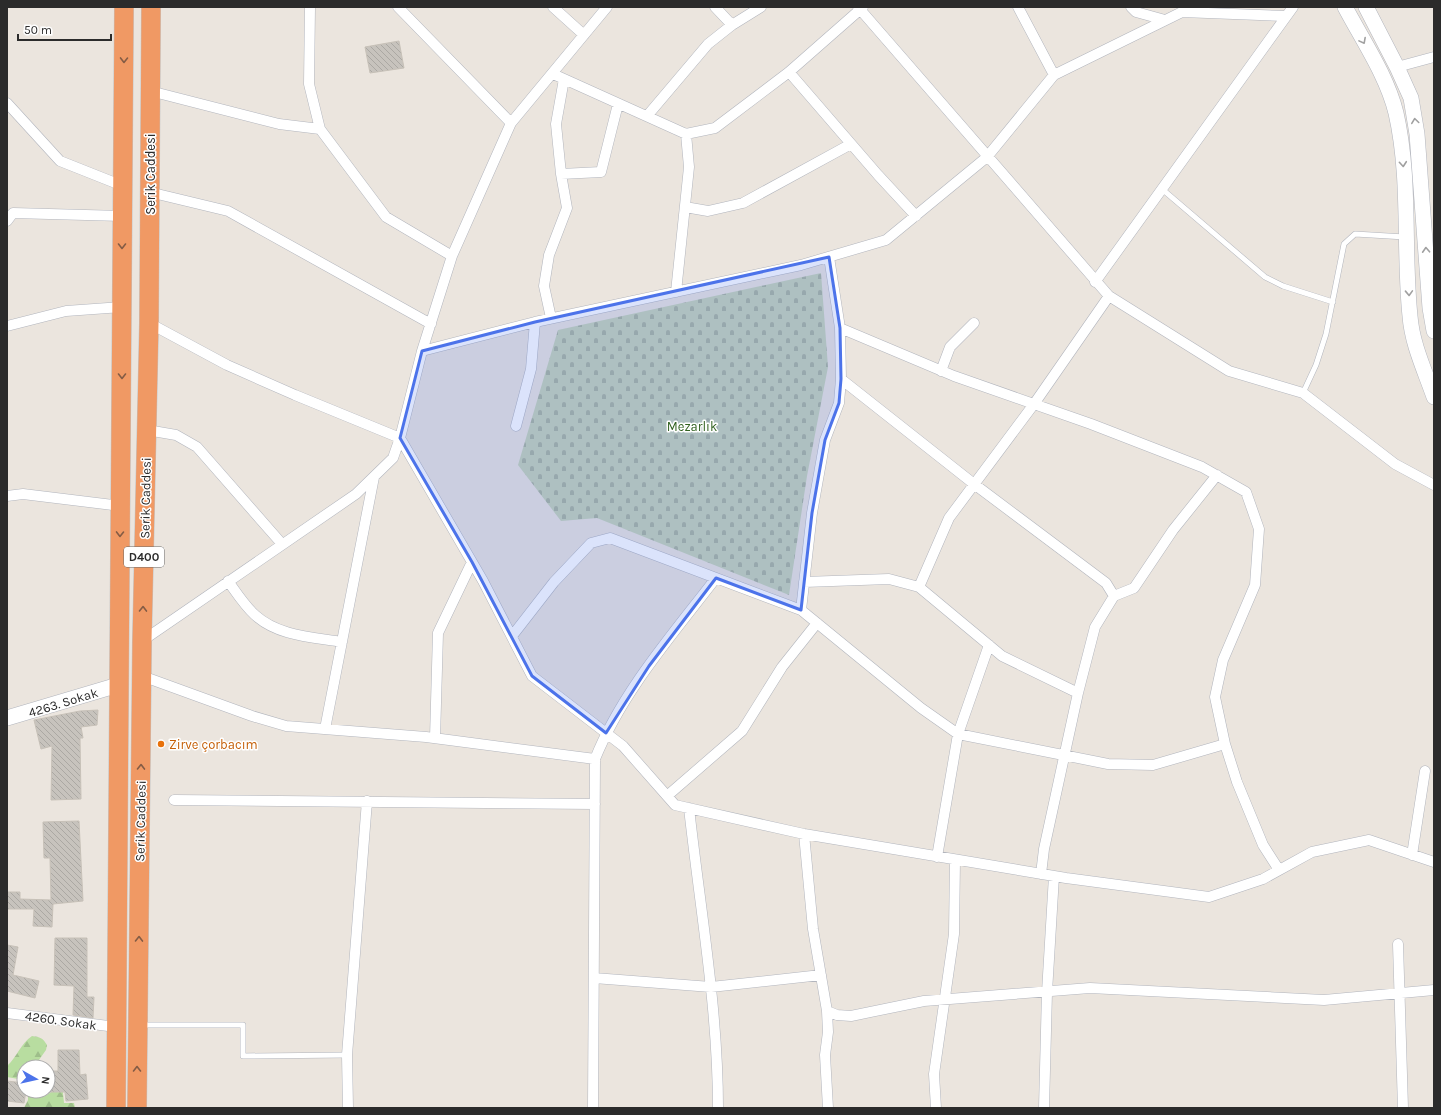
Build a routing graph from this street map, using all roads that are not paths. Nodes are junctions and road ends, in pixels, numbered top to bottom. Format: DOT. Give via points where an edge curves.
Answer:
graph roads {
  1 [pos="124,7"];
  2 [pos="151,7"];
  3 [pos="310,7"];
  4 [pos="398,7"];
  5 [pos="553,7"];
  6 [pos="607,7"];
  7 [pos="715,7"];
  8 [pos="761,7"];
  9 [pos="1018,7"];
  10 [pos="1131,7"];
  11 [pos="1293,7"];
  12 [pos="1345,7"];
  13 [pos="1366,7"];
  14 [pos="860,8"];
  15 [pos="1184,10"];
  16 [pos="1286,16"];
  17 [pos="1165,20"];
  18 [pos="732,25"];
  19 [pos="584,36"];
  20 [pos="1434,57"];
  21 [pos="1397,67"];
  22 [pos="789,72"];
  23 [pos="553,74"];
  24 [pos="1054,75"];
  25 [pos="564,79"];
  26 [pos="150,90"];
  27 [pos="7,103"];
  28 [pos="618,104"];
  29 [pos="647,116"];
  30 [pos="511,123"];
  31 [pos="320,129"];
  32 [pos="686,134"];
  33 [pos="851,144"];
  34 [pos="987,157"];
  35 [pos="561,174"];
  36 [pos="123,186"];
  37 [pos="1162,189"];
  38 [pos="149,192"];
  39 [pos="685,208"];
  40 [pos="122,216"];
  41 [pos="916,216"];
  42 [pos="7,222"];
  43 [pos="1406,237"];
  44 [pos="452,256"];
  45 [pos="828,257"];
  46 [pos="1095,282"];
  47 [pos="676,292"];
  48 [pos="1109,296"];
  49 [pos="1332,302"];
  50 [pos="122,307"];
  51 [pos="1432,308"];
  52 [pos="551,318"];
  53 [pos="535,322"];
  54 [pos="149,323"];
  55 [pos="974,323"];
  56 [pos="431,324"];
  57 [pos="7,326"];
  58 [pos="840,328"];
  59 [pos="1434,331"];
  60 [pos="422,351"];
  61 [pos="941,371"];
  62 [pos="841,379"];
  63 [pos="1303,393"];
  64 [pos="1434,397"];
  65 [pos="1034,404"];
  66 [pos="516,426"];
  67 [pos="147,430"];
  68 [pos="400,438"];
  69 [pos="1217,475"];
  70 [pos="374,476"];
  71 [pos="974,484"];
  72 [pos="1434,485"];
  73 [pos="7,496"];
  74 [pos="121,506"];
  75 [pos="282,544"];
  76 [pos="472,562"];
  77 [pos="716,578"];
  78 [pos="228,581"];
  79 [pos="804,582"];
  80 [pos="918,587"];
  81 [pos="1114,596"];
  82 [pos="801,610"];
  83 [pos="817,623"];
  84 [pos="512,636"];
  85 [pos="142,641"];
  86 [pos="342,642"];
  87 [pos="989,646"];
  88 [pos="142,676"];
  89 [pos="118,685"];
  90 [pos="1078,693"];
  91 [pos="7,718"];
  92 [pos="326,729"];
  93 [pos="606,733"];
  94 [pos="958,734"];
  95 [pos="435,738"];
  96 [pos="1225,744"];
  97 [pos="1065,756"];
  98 [pos="595,759"];
  99 [pos="1425,772"];
  100 [pos="667,796"];
  101 [pos="174,800"];
  102 [pos="367,801"];
  103 [pos="595,804"];
  104 [pos="689,808"];
  105 [pos="804,834"];
  106 [pos="1412,855"];
  107 [pos="937,857"];
  108 [pos="954,860"];
  109 [pos="1434,862"];
  110 [pos="1279,870"];
  111 [pos="1041,874"];
  112 [pos="1054,876"];
  113 [pos="1398,944"];
  114 [pos="821,975"];
  115 [pos="594,978"];
  116 [pos="711,987"];
  117 [pos="1434,990"];
  118 [pos="1047,992"];
  119 [pos="1399,993"];
  120 [pos="944,1000"];
  121 [pos="827,1011"];
  122 [pos="7,1013"];
  123 [pos="138,1024"];
  124 [pos="116,1027"];
  125 [pos="347,1055"];
  126 [pos="116,1108"];
  127 [pos="137,1108"];
  128 [pos="348,1108"];
  129 [pos="594,1108"];
  130 [pos="718,1108"];
  131 [pos="828,1108"];
  132 [pos="936,1108"];
  133 [pos="1044,1108"];
  134 [pos="1403,1108"];
  1 -- 36 [label="highway, Serik Caddesi / D400, one-way"];
  2 -- 26 [label="highway, Serik Caddesi / D400"];
  3 -- 31 [label="street" via="309,84"];
  4 -- 30 [label="street"];
  5 -- 19 [label="street"];
  6 -- 19 [label="street"];
  7 -- 18 [label="street"];
  8 -- 18 [label="street"];
  9 -- 24 [label="street"];
  10 -- 17 [label="street" via="1136,12"];
  11 -- 16 [label="street"];
  12 -- 43 [label="main road, one-way" via="1384,80 1394,105 1402,152"];
  13 -- 21 [label="main road"];
  14 -- 22 [label="street"];
  14 -- 34 [label="street"];
  15 -- 16 [label="street"];
  15 -- 17 [label="street"];
  16 -- 37 [label="street"];
  17 -- 24 [label="street"];
  18 -- 29 [label="street" via="708,44"];
  19 -- 23 [label="street"];
  20 -- 21 [label="street"];
  51 -- 21 [label="main road, one-way" via="1415,118 1411,98"];
  22 -- 32 [label="street" via="715,128"];
  22 -- 33 [label="street"];
  23 -- 25 [label="street"];
  23 -- 30 [label="street"];
  24 -- 34 [label="street"];
  25 -- 28 [label="street"];
  25 -- 35 [label="street" via="556,124"];
  26 -- 31 [label="street" via="279,124"];
  26 -- 38 [label="highway, Serik Caddesi / D400"];
  27 -- 36 [label="street" via="60,160"];
  28 -- 29 [label="street"];
  28 -- 35 [label="street" via="601,172"];
  29 -- 32 [label="street"];
  30 -- 44 [label="street"];
  31 -- 44 [label="street" via="386,217"];
  32 -- 39 [label="street" via="689,167"];
  33 -- 39 [label="street" via="743,203 708,211"];
  33 -- 41 [label="street"];
  34 -- 41 [label="street"];
  34 -- 46 [label="street"];
  35 -- 52 [label="street" via="567,208 549,255 544,286"];
  36 -- 40 [label="highway, Serik Caddesi / D400"];
  37 -- 46 [label="street"];
  37 -- 49 [label="lane" via="1265,277 1282,286"];
  38 -- 54 [label="highway, Serik Caddesi / D400"];
  38 -- 56 [label="street" via="228,211"];
  39 -- 47 [label="street"];
  40 -- 42 [label="street" via="13,213"];
  40 -- 50 [label="highway, Serik Caddesi / D400, one-way"];
  41 -- 45 [label="street" via="886,240"];
  43 -- 49 [label="lane" via="1355,234 1349,238 1342,251"];
  43 -- 64 [label="main road, one-way" via="1410,317 1416,344"];
  44 -- 56 [label="street"];
  45 -- 47 [label="street"];
  45 -- 58 [label="street"];
  46 -- 48 [label="street"];
  47 -- 52 [label="street"];
  48 -- 63 [label="street" via="1229,371"];
  48 -- 65 [label="street"];
  49 -- 63 [label="lane" via="1321,350"];
  50 -- 57 [label="street" via="66,311"];
  50 -- 74 [label="highway, Serik Caddesi / D400, one-way"];
  51 -- 59 [label="main road"];
  52 -- 53 [label="street"];
  53 -- 60 [label="street"];
  53 -- 66 [label="street" via="531,369"];
  54 -- 67 [label="highway, Serik Caddesi / D400"];
  54 -- 68 [label="street" via="227,365"];
  55 -- 61 [label="street" via="950,347"];
  56 -- 60 [label="street"];
  58 -- 61 [label="street"];
  58 -- 62 [label="street"];
  60 -- 68 [label="street"];
  61 -- 65 [label="street"];
  62 -- 71 [label="street"];
  62 -- 79 [label="street" via="839,403 825,440 812,513"];
  63 -- 72 [label="street" via="1395,464"];
  65 -- 69 [label="street" via="1195,464"];
  65 -- 71 [label="street"];
  67 -- 75 [label="street" via="176,435 197,447"];
  85 -- 67 [label="highway, Serik Caddesi / D400, one-way"];
  68 -- 70 [label="street" via="393,458"];
  68 -- 76 [label="street"];
  69 -- 81 [label="street" via="1173,530 1134,588"];
  69 -- 96 [label="street" via="1246,492 1259,529 1255,585 1223,660 1214,697"];
  70 -- 75 [label="street" via="356,494"];
  70 -- 86 [label="street"];
  71 -- 80 [label="street" via="949,518"];
  71 -- 81 [label="street" via="1106,583"];
  73 -- 74 [label="street" via="22,494"];
  74 -- 89 [label="highway, Serik Caddesi / D400, one-way"];
  75 -- 78 [label="street"];
  76 -- 84 [label="street"];
  76 -- 95 [label="street" via="438,633"];
  77 -- 82 [label="street"];
  77 -- 84 [label="street" via="610,538 591,543 554,582"];
  77 -- 93 [label="street" via="648,666"];
  78 -- 85 [label="street"];
  78 -- 86 [label="street" via="254,614 268,624 292,634"];
  79 -- 80 [label="street" via="889,579"];
  79 -- 82 [label="street"];
  80 -- 87 [label="street"];
  81 -- 90 [label="street" via="1095,627"];
  82 -- 83 [label="street"];
  83 -- 94 [label="street" via="921,708"];
  83 -- 100 [label="street" via="782,667 742,731"];
  84 -- 93 [label="street" via="532,676"];
  85 -- 88 [label="highway, Serik Caddesi / D400"];
  86 -- 92 [label="street"];
  87 -- 90 [label="street" via="1002,656"];
  87 -- 94 [label="street"];
  88 -- 92 [label="street" via="286,726"];
  123 -- 88 [label="highway, Serik Caddesi / D400, one-way"];
  89 -- 91 [label="main road, 4263. Sokak"];
  89 -- 124 [label="highway, Serik Caddesi / D400"];
  90 -- 97 [label="street"];
  92 -- 95 [label="street"];
  93 -- 98 [label="street"];
  93 -- 100 [label="street" via="623,746"];
  94 -- 97 [label="street"];
  94 -- 107 [label="street"];
  95 -- 98 [label="street"];
  96 -- 97 [label="street" via="1153,765 1108,764"];
  96 -- 110 [label="street" via="1237,782 1263,845"];
  97 -- 111 [label="street" via="1044,849"];
  98 -- 103 [label="street"];
  99 -- 106 [label="street"];
  100 -- 104 [label="street" via="675,805"];
  101 -- 102 [label="street"];
  102 -- 103 [label="street"];
  102 -- 125 [label="street"];
  103 -- 115 [label="street"];
  104 -- 105 [label="street"];
  104 -- 116 [label="street"];
  105 -- 107 [label="street"];
  105 -- 114 [label="street" via="813,929"];
  106 -- 109 [label="street"];
  106 -- 110 [label="street" via="1369,840 1312,852"];
  107 -- 108 [label="street"];
  108 -- 111 [label="street"];
  108 -- 120 [label="street" via="954,934"];
  110 -- 112 [label="street" via="1263,879 1209,897"];
  111 -- 112 [label="street"];
  112 -- 118 [label="street"];
  113 -- 119 [label="street"];
  114 -- 116 [label="street"];
  114 -- 121 [label="street"];
  115 -- 116 [label="street"];
  115 -- 129 [label="street"];
  116 -- 130 [label="street" via="718,1066"];
  117 -- 119 [label="street"];
  118 -- 119 [label="street" via="1090,988 1324,1000"];
  118 -- 120 [label="street"];
  118 -- 133 [label="street"];
  119 -- 134 [label="street"];
  120 -- 121 [label="street" via="924,1001 851,1016"];
  120 -- 132 [label="street" via="934,1074"];
  121 -- 131 [label="street" via="825,1055"];
  122 -- 124 [label="street, 4260. Sokak"];
  123 -- 125 [label="lane" via="242,1025 243,1056"];
  127 -- 123 [label="highway, Serik Caddesi / D400, one-way"];
  124 -- 126 [label="highway, Serik Caddesi / D400"];
  125 -- 128 [label="street"];
}
